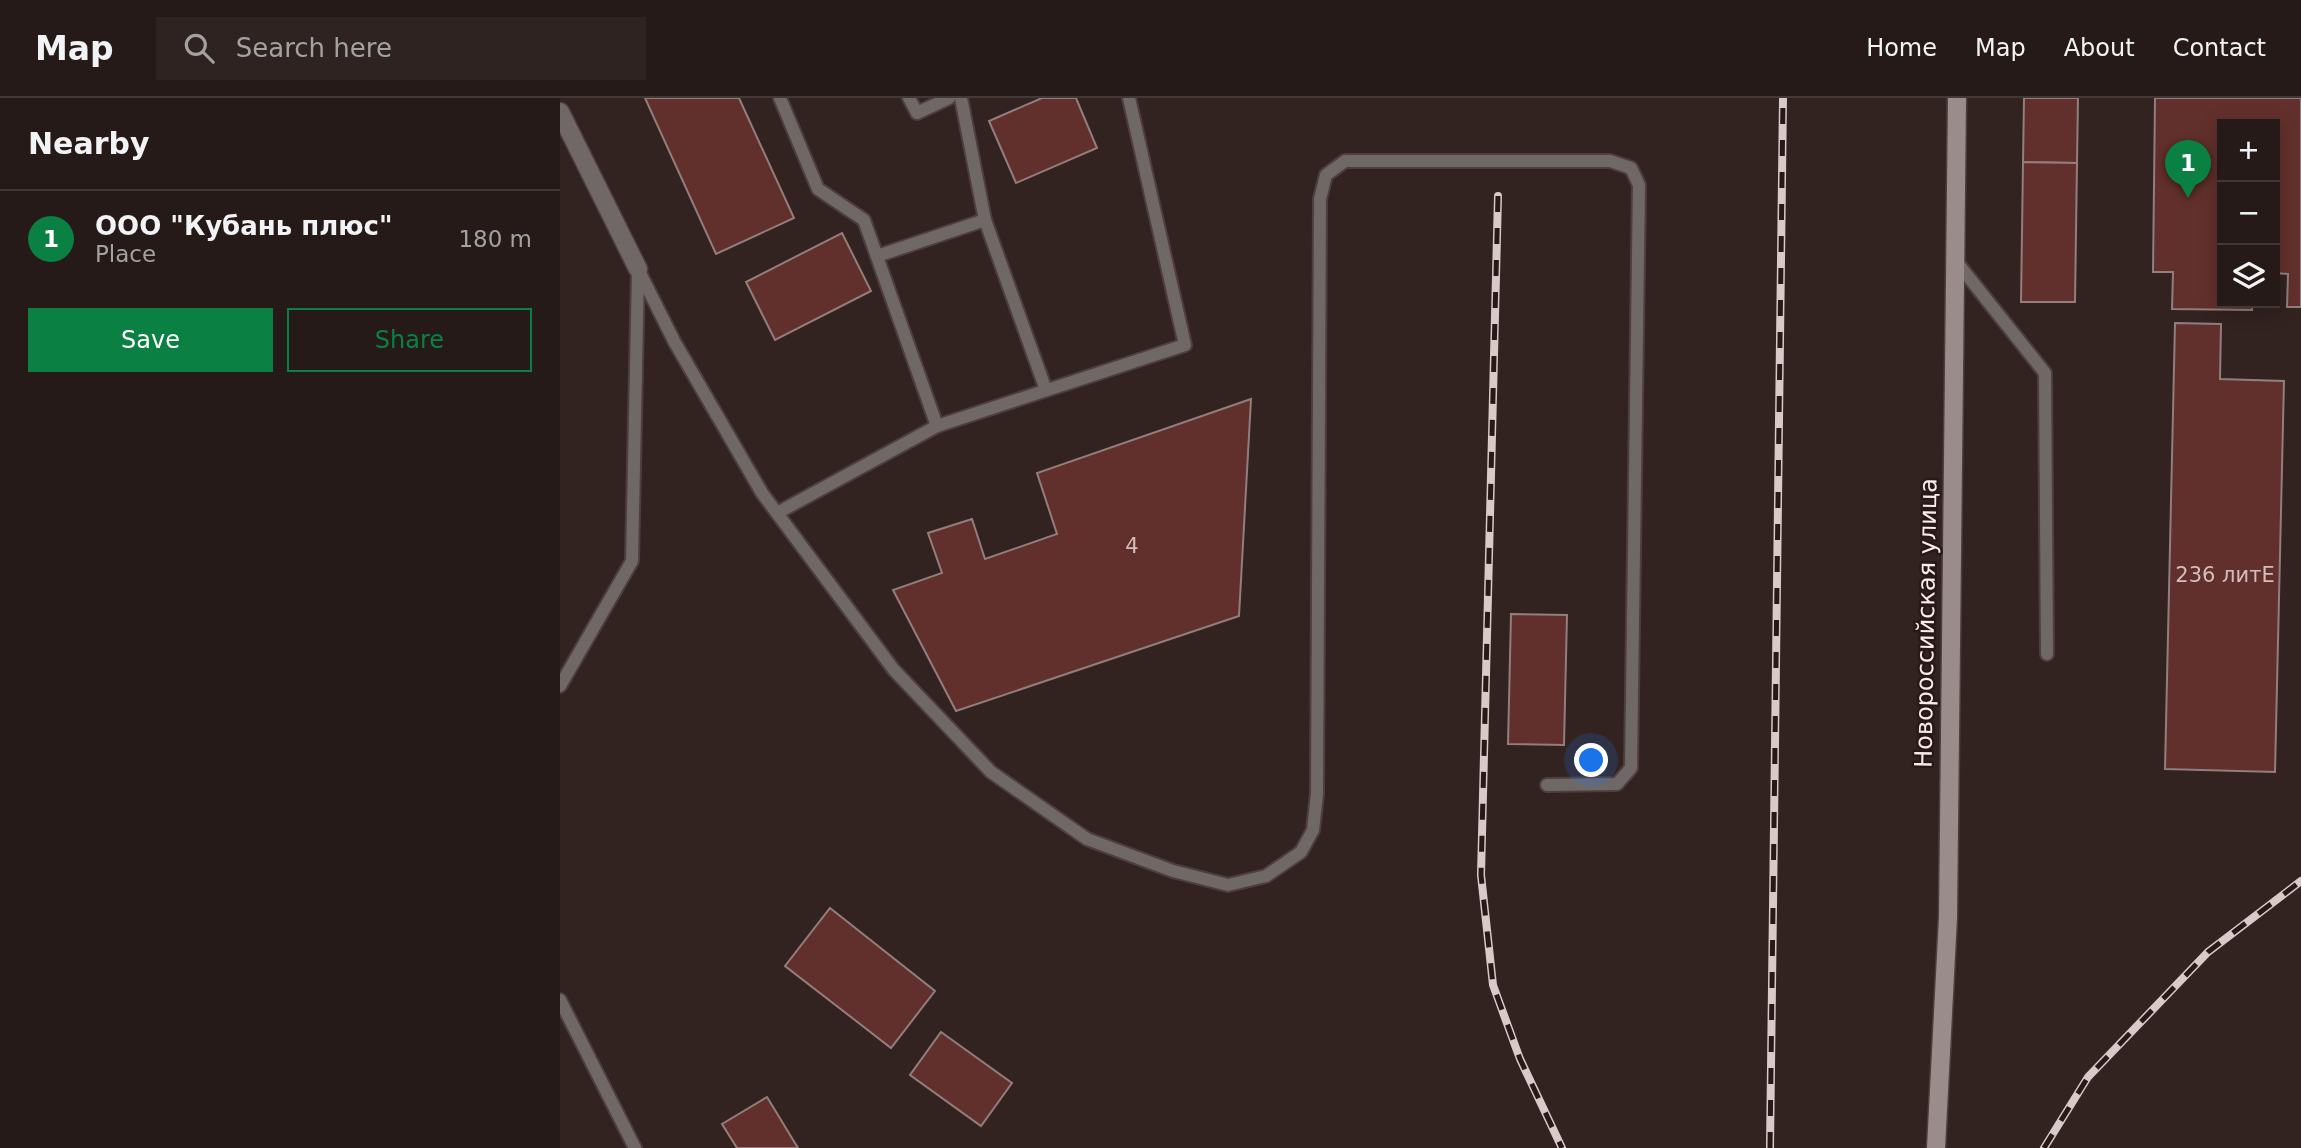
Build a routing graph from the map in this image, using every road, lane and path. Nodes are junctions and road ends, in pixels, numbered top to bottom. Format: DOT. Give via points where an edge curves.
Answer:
graph roads {
  1 [pos="780,98"];
  2 [pos="909,98"];
  3 [pos="949,98"];
  4 [pos="961,98"];
  5 [pos="1129,98"];
  6 [pos="1957,98"];
  7 [pos="560,112"];
  8 [pos="985,220"];
  9 [pos="877,256"];
  10 [pos="1955,260"];
  11 [pos="638,269"];
  12 [pos="1046,390"];
  13 [pos="937,426"];
  14 [pos="777,513"];
  15 [pos="2047,654"];
  16 [pos="560,686"];
  17 [pos="1547,785"];
  18 [pos="560,1000"];
  19 [pos="635,1148"];
  20 [pos="1936,1148"];
  1 -- 9 [label="lane" via="818,189 864,220"];
  2 -- 3 [label="lane" via="917,113"];
  4 -- 8 [label="lane"];
  5 -- 12 [label="lane" via="1185,345"];
  6 -- 10 [label="street, Новороссийская улица"];
  7 -- 11 [label="street"];
  8 -- 9 [label="lane"];
  8 -- 12 [label="lane"];
  9 -- 13 [label="lane"];
  10 -- 15 [label="lane" via="2045,373"];
  10 -- 20 [label="street, Новороссийская улица" via="1948,916"];
  11 -- 14 [label="lane" via="674,341"];
  11 -- 16 [label="lane" via="632,561"];
  12 -- 13 [label="lane"];
  13 -- 14 [label="lane"];
  14 -- 17 [label="lane" via="894,670 991,772 1087,839 1161,867 1228,885 1266,876 1301,852 1313,830 1317,794 1320,199 1326,175 1345,161 1610,161 1631,169 1639,185 1631,768 1617,784"];
  18 -- 19 [label="lane"];
}
